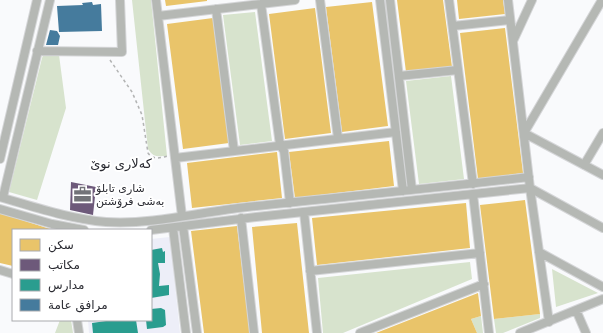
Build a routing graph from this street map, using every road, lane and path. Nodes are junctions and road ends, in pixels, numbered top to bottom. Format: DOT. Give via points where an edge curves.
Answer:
graph roads {
  1 [pos="37,0"];
  2 [pos="50,0"];
  3 [pos="120,0"];
  4 [pos="156,0"];
  5 [pos="295,0"];
  6 [pos="320,0"];
  7 [pos="380,0"];
  8 [pos="390,0"];
  9 [pos="449,0"];
  10 [pos="508,0"];
  11 [pos="532,0"];
  12 [pos="602,0"];
  13 [pos="261,4"];
  14 [pos="216,9"];
  15 [pos="158,16"];
  16 [pos="510,20"];
  17 [pos="453,26"];
  18 [pos="29,36"];
  19 [pos="394,36"];
  20 [pos="40,38"];
  21 [pos="384,38"];
  22 [pos="513,42"];
  23 [pos="37,51"];
  24 [pos="104,52"];
  25 [pos="458,70"];
  26 [pos="399,76"];
  27 [pos="396,132"];
  28 [pos="524,133"];
  29 [pos="603,133"];
  30 [pos="2,138"];
  31 [pos="338,138"];
  32 [pos="280,145"];
  33 [pos="234,151"];
  34 [pos="174,157"];
  35 [pos="0,159"];
  36 [pos="584,165"];
  37 [pos="603,175"];
  38 [pos="529,178"];
  39 [pos="472,184"];
  40 [pos="530,188"];
  41 [pos="412,190"];
  42 [pos="403,191"];
  43 [pos="473,194"];
  44 [pos="1,197"];
  45 [pos="290,203"];
  46 [pos="0,209"];
  47 [pos="304,212"];
  48 [pos="182,216"];
  49 [pos="241,218"];
  50 [pos="104,221"];
  51 [pos="183,226"];
  52 [pos="173,228"];
  53 [pos="603,228"];
  54 [pos="68,229"];
  55 [pos="103,229"];
  56 [pos="152,230"];
  57 [pos="539,252"];
  58 [pos="480,253"];
  59 [pos="0,270"];
  60 [pos="310,271"];
  61 [pos="12,274"];
  62 [pos="484,284"];
  63 [pos="603,287"];
  64 [pos="603,299"];
  65 [pos="576,310"];
  66 [pos="78,321"];
  67 [pos="549,322"];
  68 [pos="79,333"];
  69 [pos="186,333"];
  70 [pos="197,333"];
  71 [pos="254,333"];
  72 [pos="317,333"];
  73 [pos="360,333"];
  74 [pos="490,333"];
  75 [pos="520,333"];
  76 [pos="586,333"];
  1 -- 18 [label="street"];
  2 -- 20 [label="street"];
  3 -- 24 [label="street" via="122,52"];
  4 -- 15 [label="street"];
  5 -- 13 [label="street"];
  6 -- 31 [label="street"];
  7 -- 21 [label="street"];
  8 -- 19 [label="street"];
  9 -- 17 [label="street"];
  10 -- 16 [label="street"];
  11 -- 22 [label="street"];
  12 -- 28 [label="street"];
  13 -- 14 [label="street"];
  13 -- 32 [label="street"];
  14 -- 15 [label="street"];
  14 -- 33 [label="street"];
  15 -- 34 [label="street"];
  16 -- 17 [label="street"];
  16 -- 22 [label="street"];
  17 -- 25 [label="street"];
  18 -- 20 [label="street"];
  18 -- 30 [label="street"];
  19 -- 21 [label="street"];
  19 -- 26 [label="street"];
  20 -- 23 [label="street"];
  21 -- 27 [label="street"];
  22 -- 28 [label="street"];
  23 -- 24 [label="street"];
  23 -- 44 [label="street"];
  24 -- 34 [label="path" via="132,92 142,115 148,153 155,158"];
  25 -- 26 [label="street"];
  25 -- 39 [label="street"];
  26 -- 41 [label="street"];
  27 -- 31 [label="street"];
  27 -- 42 [label="street"];
  28 -- 36 [label="street"];
  28 -- 38 [label="street"];
  29 -- 36 [label="street"];
  30 -- 35 [label="street"];
  31 -- 32 [label="street"];
  32 -- 33 [label="street"];
  32 -- 45 [label="street" via="284,151"];
  33 -- 34 [label="street"];
  34 -- 48 [label="street"];
  36 -- 37 [label="street"];
  38 -- 39 [label="street"];
  38 -- 40 [label="street"];
  39 -- 41 [label="street"];
  40 -- 43 [label="street"];
  40 -- 53 [label="street"];
  40 -- 57 [label="street"];
  41 -- 42 [label="street"];
  42 -- 45 [label="street"];
  43 -- 47 [label="street"];
  43 -- 58 [label="street"];
  44 -- 50 [label="street" via="67,216"];
  45 -- 48 [label="street"];
  46 -- 54 [label="street"];
  47 -- 49 [label="street"];
  47 -- 60 [label="street"];
  48 -- 50 [label="street" via="140,222"];
  49 -- 51 [label="street"];
  49 -- 71 [label="street"];
  50 -- 55 [label="street"];
  51 -- 52 [label="street"];
  51 -- 70 [label="street"];
  52 -- 56 [label="street"];
  52 -- 69 [label="street"];
  57 -- 63 [label="street"];
  57 -- 67 [label="street"];
  58 -- 60 [label="street"];
  58 -- 62 [label="street"];
  59 -- 61 [label="street"];
  60 -- 72 [label="street"];
  62 -- 73 [label="street"];
  62 -- 74 [label="street"];
  64 -- 65 [label="street"];
  65 -- 67 [label="street"];
  65 -- 76 [label="street"];
  66 -- 68 [label="street"];
  67 -- 75 [label="street"];
}
